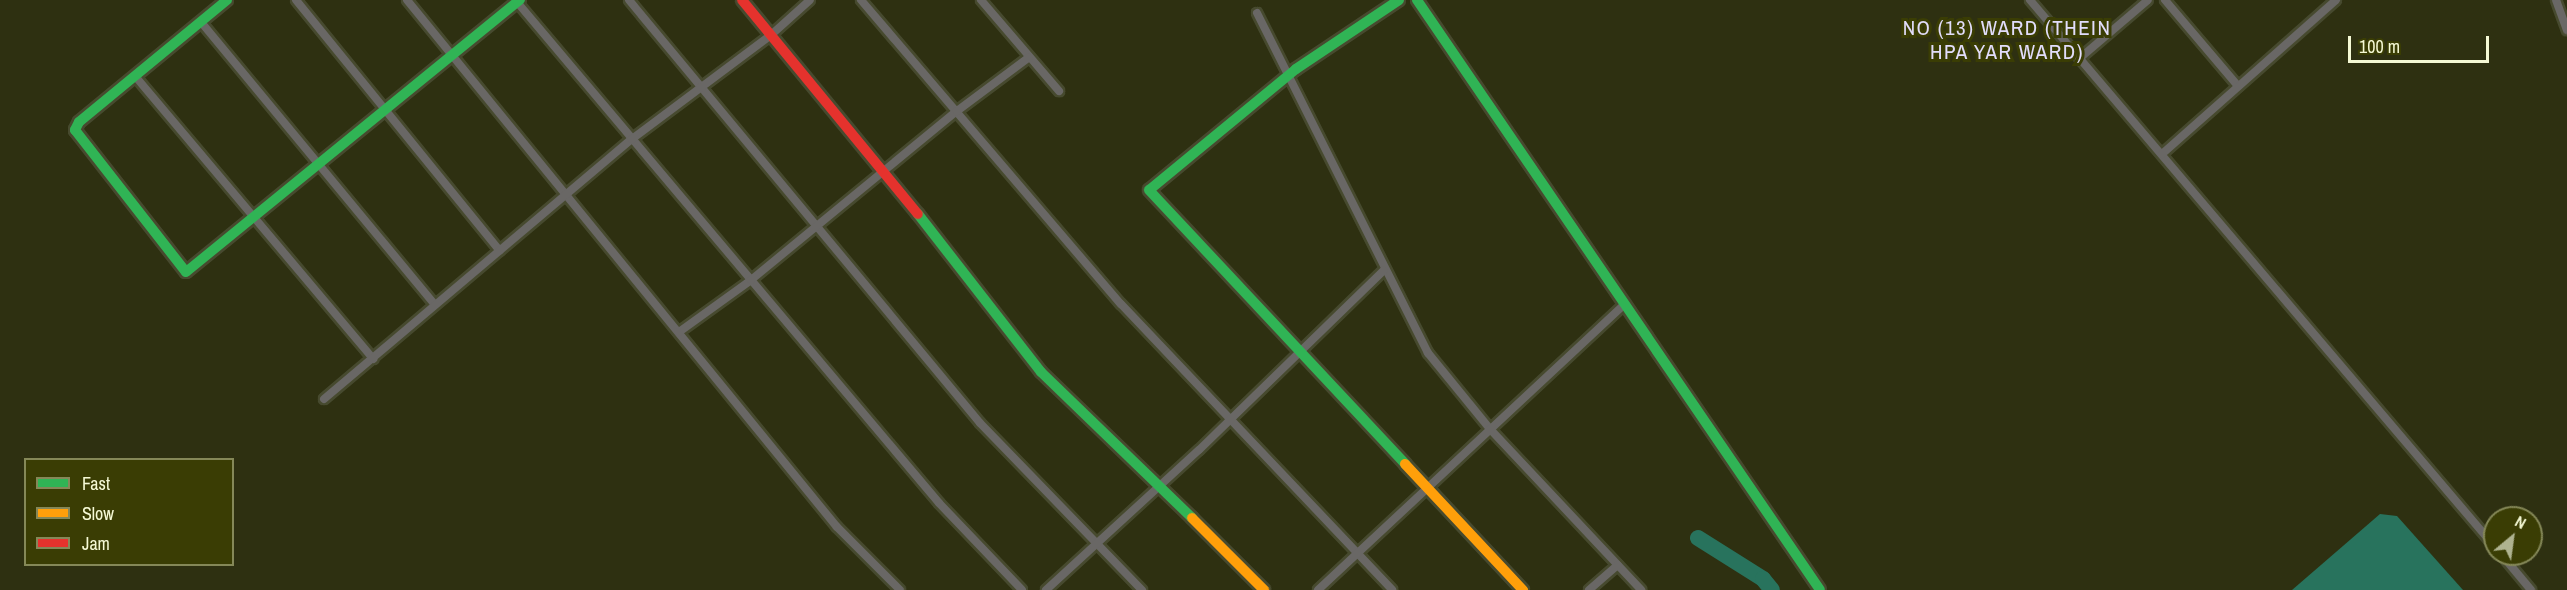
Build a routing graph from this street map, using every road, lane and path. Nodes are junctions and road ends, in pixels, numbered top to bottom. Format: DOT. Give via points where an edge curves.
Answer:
graph roads {
  1 [pos="227,0"];
  2 [pos="296,0"];
  3 [pos="407,0"];
  4 [pos="629,0"];
  5 [pos="741,0"];
  6 [pos="810,0"];
  7 [pos="861,0"];
  8 [pos="981,0"];
  9 [pos="1399,0"];
  10 [pos="1417,0"];
  11 [pos="2031,0"];
  12 [pos="2148,0"];
  13 [pos="2165,0"];
  14 [pos="2336,0"];
  15 [pos="2556,0"];
  16 [pos="517,1"];
  17 [pos="1257,13"];
  18 [pos="201,22"];
  19 [pos="2567,30"];
  20 [pos="771,34"];
  21 [pos="453,54"];
  22 [pos="1028,58"];
  23 [pos="2080,58"];
  24 [pos="135,76"];
  25 [pos="1288,76"];
  26 [pos="2238,86"];
  27 [pos="701,87"];
  28 [pos="1059,91"];
  29 [pos="386,109"];
  30 [pos="957,111"];
  31 [pos="632,139"];
  32 [pos="2162,154"];
  33 [pos="318,164"];
  34 [pos="883,171"];
  35 [pos="566,194"];
  36 [pos="252,218"];
  37 [pos="817,227"];
  38 [pos="500,251"];
  39 [pos="1383,271"];
  40 [pos="751,280"];
  41 [pos="434,304"];
  42 [pos="1625,304"];
  43 [pos="679,332"];
  44 [pos="1298,353"];
  45 [pos="373,359"];
  46 [pos="324,399"];
  47 [pos="1228,418"];
  48 [pos="1490,429"];
  49 [pos="1161,485"];
  50 [pos="1426,489"];
  51 [pos="2483,534"];
  52 [pos="1096,543"];
  53 [pos="1357,553"];
  54 [pos="1617,565"];
  55 [pos="2511,566"];
  56 [pos="900,590"];
  57 [pos="1023,590"];
  58 [pos="1046,590"];
  59 [pos="1142,590"];
  60 [pos="1264,590"];
  61 [pos="1318,590"];
  62 [pos="1392,590"];
  63 [pos="1523,590"];
  64 [pos="1589,590"];
  65 [pos="1641,590"];
  66 [pos="1820,590"];
  67 [pos="2531,590"];
  1 -- 18 [label="street"];
  2 -- 29 [label="street"];
  3 -- 21 [label="street"];
  4 -- 27 [label="street"];
  5 -- 20 [label="street"];
  6 -- 20 [label="street"];
  7 -- 30 [label="street"];
  8 -- 22 [label="street"];
  9 -- 25 [label="street"];
  10 -- 42 [label="street"];
  11 -- 23 [label="street"];
  12 -- 23 [label="street"];
  13 -- 26 [label="street"];
  14 -- 26 [label="street"];
  15 -- 19 [label="street"];
  16 -- 21 [label="street"];
  16 -- 31 [label="street"];
  17 -- 25 [label="street"];
  18 -- 24 [label="street"];
  18 -- 33 [label="street"];
  20 -- 27 [label="street"];
  20 -- 34 [label="street"];
  21 -- 29 [label="street"];
  21 -- 35 [label="street"];
  22 -- 28 [label="street"];
  22 -- 30 [label="street"];
  23 -- 32 [label="street"];
  24 -- 36 [label="street"];
  24 -- 36 [label="street" via="79,122 75,130 153,233 186,272"];
  25 -- 39 [label="street"];
  25 -- 44 [label="street" via="1149,190"];
  26 -- 32 [label="street"];
  27 -- 31 [label="street"];
  27 -- 37 [label="street"];
  29 -- 33 [label="street"];
  29 -- 38 [label="street"];
  30 -- 34 [label="street"];
  30 -- 47 [label="street" via="1121,304"];
  31 -- 35 [label="street"];
  31 -- 40 [label="street"];
  32 -- 51 [label="street"];
  33 -- 36 [label="street"];
  33 -- 41 [label="street"];
  34 -- 37 [label="street"];
  34 -- 49 [label="street" via="1041,372"];
  35 -- 38 [label="street"];
  35 -- 43 [label="street"];
  36 -- 45 [label="street"];
  37 -- 40 [label="street"];
  37 -- 52 [label="street" via="980,423"];
  38 -- 41 [label="street"];
  39 -- 44 [label="street"];
  39 -- 48 [label="street" via="1428,353"];
  40 -- 43 [label="street"];
  40 -- 57 [label="street" via="939,503"];
  41 -- 45 [label="street"];
  42 -- 48 [label="street"];
  42 -- 66 [label="street"];
  43 -- 56 [label="street" via="837,527"];
  44 -- 47 [label="street"];
  44 -- 50 [label="street"];
  45 -- 46 [label="street"];
  47 -- 49 [label="street"];
  47 -- 53 [label="street"];
  48 -- 50 [label="street"];
  48 -- 54 [label="street"];
  49 -- 52 [label="street"];
  49 -- 60 [label="street"];
  50 -- 53 [label="street"];
  50 -- 63 [label="street"];
  52 -- 58 [label="street"];
  52 -- 59 [label="street"];
  53 -- 61 [label="street"];
  53 -- 62 [label="street"];
  54 -- 64 [label="street"];
  54 -- 65 [label="street"];
  55 -- 67 [label="street"];
}
